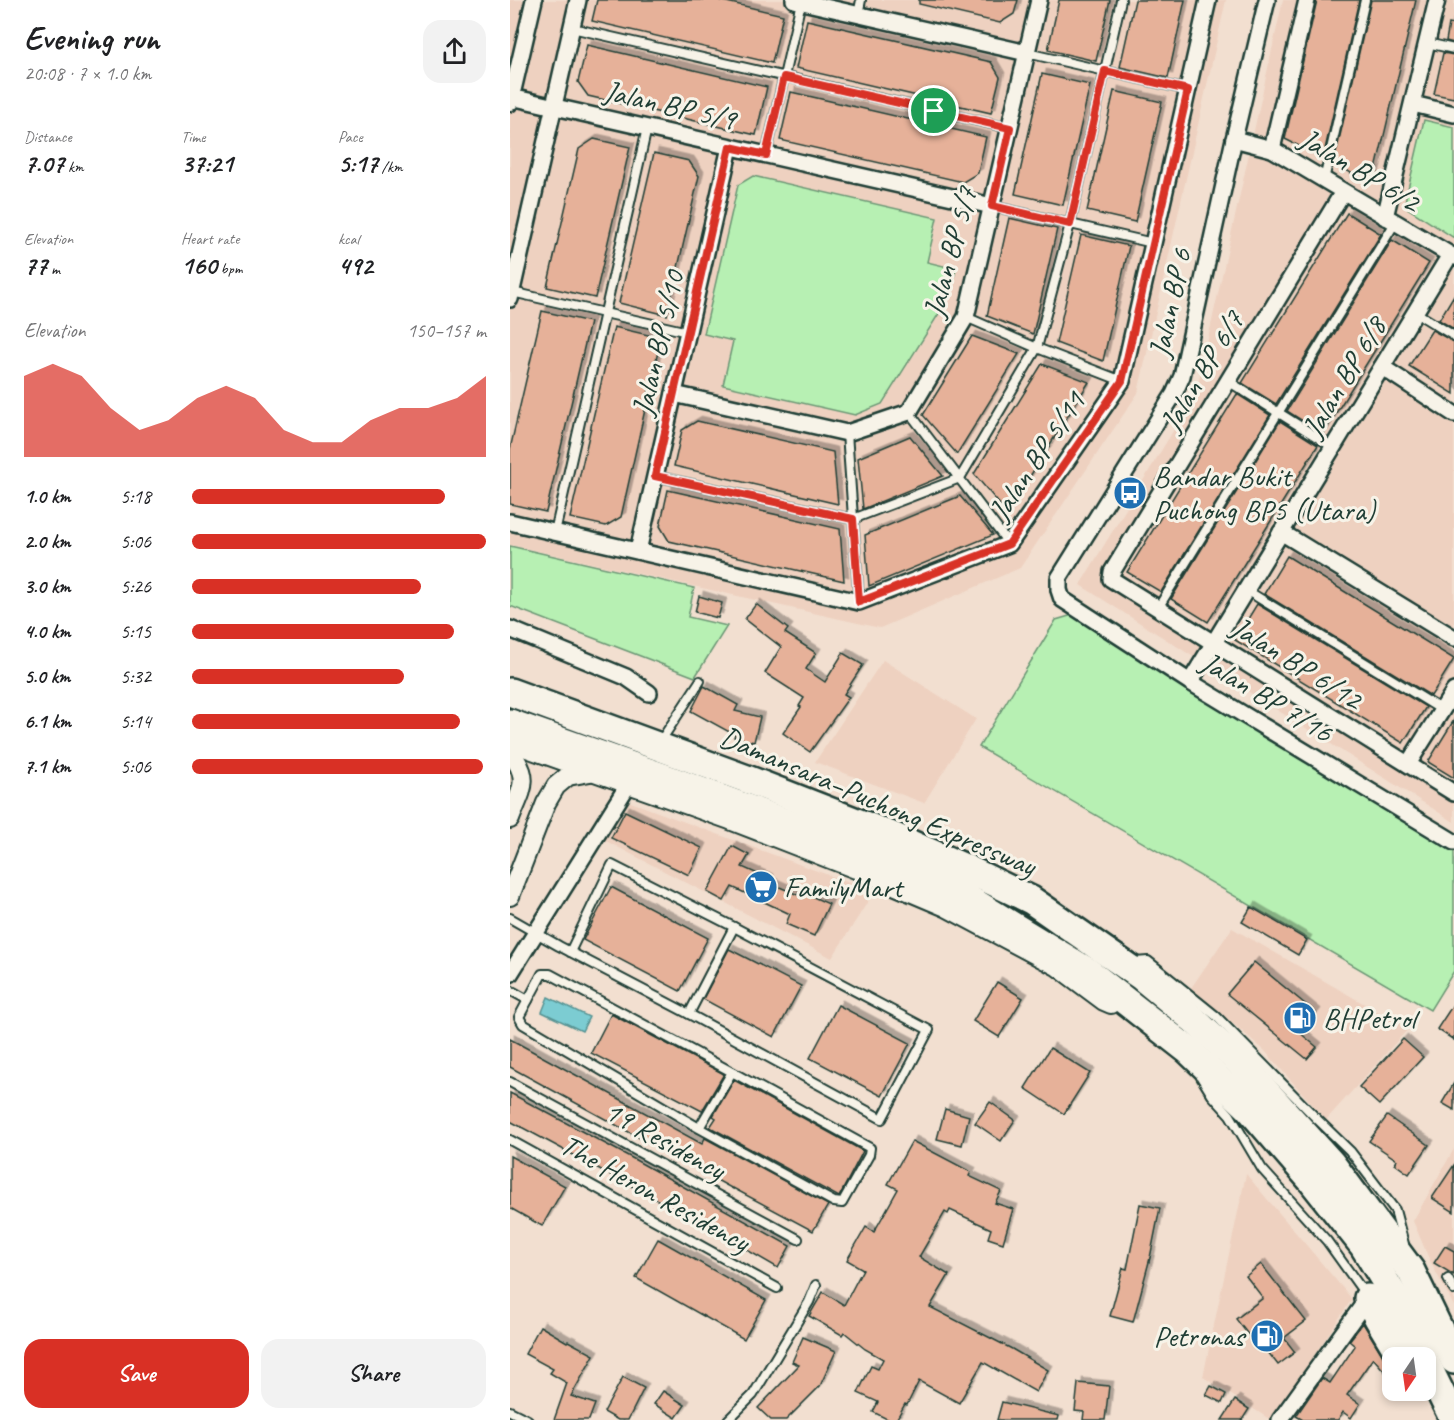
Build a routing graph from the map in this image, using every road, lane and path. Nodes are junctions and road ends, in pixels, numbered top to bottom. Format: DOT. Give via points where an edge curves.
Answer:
graph roads {
  1 [pos="534,0"];
  2 [pos="578,0"];
  3 [pos="1039,0"];
  4 [pos="1121,0"];
  5 [pos="1208,0"];
  6 [pos="1267,0"];
  7 [pos="1307,0"];
  8 [pos="1365,0"];
  9 [pos="1437,0"];
  10 [pos="798,1"];
  11 [pos="859,7"];
  12 [pos="572,28"];
  13 [pos="1427,43"];
  14 [pos="1454,50"];
  15 [pos="1026,53"];
  16 [pos="1105,71"];
  17 [pos="784,77"];
  18 [pos="1188,90"];
  19 [pos="511,100"];
  20 [pos="1413,104"];
  21 [pos="554,107"];
  22 [pos="1454,114"];
  23 [pos="647,128"];
  24 [pos="1010,128"];
  25 [pos="1234,139"];
  26 [pos="730,147"];
  27 [pos="1272,149"];
  28 [pos="766,155"];
  29 [pos="1324,180"];
  30 [pos="1343,192"];
  31 [pos="992,206"];
  32 [pos="1390,220"];
  33 [pos="1070,224"];
  34 [pos="1153,243"];
  35 [pos="1452,256"];
  36 [pos="511,296"];
  37 [pos="1415,312"];
  38 [pos="605,314"];
  39 [pos="966,317"];
  40 [pos="688,332"];
  41 [pos="1454,336"];
  42 [pos="1037,348"];
  43 [pos="1382,367"];
  44 [pos="1122,381"];
  45 [pos="1228,381"];
  46 [pos="674,394"];
  47 [pos="909,412"];
  48 [pos="1278,412"];
  49 [pos="1454,414"];
  50 [pos="847,433"];
  51 [pos="1333,447"];
  52 [pos="655,476"];
  53 [pos="960,478"];
  54 [pos="853,519"];
  55 [pos="510,522"];
  56 [pos="555,532"];
  57 [pos="1281,532"];
  58 [pos="1009,544"];
  59 [pos="638,551"];
  60 [pos="1112,579"];
  61 [pos="1059,590"];
  62 [pos="1246,590"];
  63 [pos="859,602"];
  64 [pos="1158,608"];
  65 [pos="510,629"];
  66 [pos="1454,638"];
  67 [pos="1214,643"];
  68 [pos="700,681"];
  69 [pos="1190,682"];
  70 [pos="1454,691"];
  71 [pos="510,692"];
  72 [pos="649,693"];
  73 [pos="1442,710"];
  74 [pos="510,723"];
  75 [pos="510,742"];
  76 [pos="657,746"];
  77 [pos="510,752"];
  78 [pos="1408,764"];
  79 [pos="592,772"];
  80 [pos="628,785"];
  81 [pos="1454,793"];
  82 [pos="510,819"];
  83 [pos="1454,842"];
  84 [pos="510,896"];
  85 [pos="510,918"];
  86 [pos="734,927"];
  87 [pos="536,932"];
  88 [pos="570,952"];
  89 [pos="510,974"];
  90 [pos="510,990"];
  91 [pos="528,1000"];
  92 [pos="689,1014"];
  93 [pos="1152,1022"];
  94 [pos="1188,1050"];
  95 [pos="732,1072"];
  96 [pos="510,1082"];
  97 [pos="699,1128"];
  98 [pos="510,1140"];
  99 [pos="798,1239"];
  100 [pos="1448,1279"];
  101 [pos="816,1285"];
  102 [pos="777,1288"];
  103 [pos="1454,1290"];
  104 [pos="1368,1298"];
  105 [pos="1395,1347"];
  106 [pos="1419,1347"];
  107 [pos="1454,1360"];
  108 [pos="1436,1393"];
  109 [pos="510,1411"];
  110 [pos="528,1420"];
  111 [pos="728,1420"];
  112 [pos="1280,1420"];
  113 [pos="1454,1420"];
  1 -- 19 [label="street"];
  2 -- 12 [label="street"];
  3 -- 15 [label="street, Jalan BP 5/7"];
  4 -- 16 [label="lane"];
  5 -- 18 [label="street, Jalan BP 5/11"];
  6 -- 25 [label="street, Jalan BP 6"];
  7 -- 27 [label="street"];
  8 -- 29 [label="lane"];
  9 -- 13 [label="street"];
  10 -- 11 [label="street"];
  10 -- 17 [label="lane"];
  11 -- 15 [label="street"];
  12 -- 17 [label="lane"];
  12 -- 21 [label="street"];
  13 -- 14 [label="lane"];
  13 -- 20 [label="street"];
  15 -- 16 [label="lane"];
  15 -- 24 [label="street, Jalan BP 5/7"];
  16 -- 18 [label="lane"];
  16 -- 33 [label="lane"];
  17 -- 24 [label="lane"];
  17 -- 28 [label="lane"];
  18 -- 34 [label="street, Jalan BP 5/11"];
  19 -- 21 [label="street, Jalan BP 5/9"];
  20 -- 22 [label="street"];
  20 -- 32 [label="street"];
  21 -- 23 [label="street, Jalan BP 5/9"];
  21 -- 36 [label="street"];
  23 -- 26 [label="street, Jalan BP 5/9"];
  23 -- 38 [label="lane"];
  24 -- 31 [label="street, Jalan BP 5/7"];
  25 -- 27 [label="street, Jalan BP 6/2"];
  25 -- 61 [label="street, Jalan BP 6" via="1182,376 1059,579"];
  26 -- 28 [label="street, Jalan BP 5/9"];
  26 -- 40 [label="street, Jalan BP 5/10"];
  27 -- 29 [label="street, Jalan BP 6/2"];
  28 -- 31 [label="street, Jalan BP 5/9"];
  29 -- 30 [label="street, Jalan BP 6/2"];
  30 -- 32 [label="street, Jalan BP 6/2"];
  30 -- 45 [label="street, Jalan BP 6/7"];
  31 -- 33 [label="lane"];
  31 -- 39 [label="street, Jalan BP 5/7"];
  32 -- 35 [label="street, Jalan BP 6/2"];
  32 -- 48 [label="lane"];
  33 -- 34 [label="lane"];
  33 -- 42 [label="lane"];
  34 -- 44 [label="street, Jalan BP 5/11"];
  35 -- 37 [label="street, Jalan BP 6/8"];
  36 -- 38 [label="lane"];
  37 -- 41 [label="lane"];
  37 -- 43 [label="street, Jalan BP 6/8"];
  38 -- 40 [label="lane"];
  38 -- 56 [label="lane"];
  39 -- 42 [label="lane"];
  39 -- 47 [label="street, Jalan BP 5/7"];
  40 -- 46 [label="street, Jalan BP 5/10"];
  42 -- 44 [label="lane"];
  42 -- 53 [label="lane"];
  43 -- 49 [label="street"];
  43 -- 51 [label="street, Jalan BP 6/8"];
  44 -- 58 [label="street, Jalan BP 5/11"];
  45 -- 48 [label="lane"];
  45 -- 60 [label="street, Jalan BP 6/7" via="1112,572"];
  46 -- 50 [label="street"];
  46 -- 52 [label="street, Jalan BP 5/10"];
  47 -- 50 [label="street"];
  47 -- 53 [label="lane"];
  48 -- 51 [label="lane"];
  48 -- 64 [label="lane"];
  50 -- 54 [label="lane"];
  51 -- 57 [label="street, Jalan BP 6/8"];
  52 -- 54 [label="lane"];
  52 -- 59 [label="street, Jalan BP 5/10"];
  53 -- 54 [label="lane"];
  53 -- 58 [label="lane"];
  54 -- 63 [label="lane"];
  55 -- 56 [label="street"];
  56 -- 59 [label="street"];
  57 -- 62 [label="street, Jalan BP 6/8"];
  57 -- 66 [label="street"];
  58 -- 63 [label="street, Jalan BP 5/11"];
  59 -- 63 [label="street"];
  60 -- 64 [label="street, Jalan BP 6/12"];
  61 -- 69 [label="street, Jalan BP 7/16" via="1062,599"];
  62 -- 67 [label="street, Jalan BP 6/8"];
  62 -- 73 [label="lane"];
  64 -- 67 [label="street, Jalan BP 6/12"];
  65 -- 72 [label="street" via="626,677"];
  67 -- 69 [label="street, Jalan BP 6/8"];
  67 -- 78 [label="street, Jalan BP 6/12"];
  68 -- 76 [label="lane"];
  69 -- 83 [label="street, Jalan BP 7/16"];
  70 -- 73 [label="street"];
  71 -- 76 [label="highway, Damansara–Puchong Expressway"];
  73 -- 78 [label="street"];
  74 -- 93 [label="highway, Damansara–Puchong Expressway" via="887,860 1004,920 1087,971"];
  75 -- 79 [label="street"];
  76 -- 107 [label="highway, Damansara–Puchong Expressway" via="965,868 1031,900 1142,977 1240,1064 1331,1163 1411,1271"];
  77 -- 82 [label="street" via="523,771 524,780"];
  78 -- 81 [label="street, Jalan BP 6/12"];
  79 -- 80 [label="street"];
  79 -- 84 [label="street" via="568,776 556,786"];
  80 -- 87 [label="street"];
  80 -- 93 [label="street" via="730,820 946,907 1057,966 1104,1001"];
  85 -- 87 [label="lane"];
  86 -- 88 [label="lane" via="612,865"];
  86 -- 92 [label="lane"];
  86 -- 92 [label="lane" via="929,1030 882,1119"];
  87 -- 88 [label="lane"];
  87 -- 89 [label="street"];
  88 -- 92 [label="lane"];
  90 -- 91 [label="lane"];
  91 -- 95 [label="lane" via="542,974 550,974"];
  91 -- 97 [label="lane" via="519,1017 523,1024"];
  93 -- 94 [label="highway, Damansara–Puchong Expressway"];
  94 -- 104 [label="lane" via="1207,1088 1230,1115 1262,1168 1327,1241"];
  94 -- 106 [label="highway, Damansara–Puchong Expressway" via="1248,1107 1363,1245 1401,1307"];
  95 -- 97 [label="lane"];
  95 -- 97 [label="lane" via="870,1148 842,1203"];
  96 -- 99 [label="lane, 19 Residency"];
  98 -- 102 [label="lane, The Heron Residency"];
  100 -- 103 [label="lane"];
  101 -- 111 [label="lane" via="753,1395"];
  104 -- 105 [label="highway"];
  104 -- 112 [label="street"];
  108 -- 113 [label="highway, Damansara–Puchong Expressway"];
  109 -- 110 [label="lane"];
}
